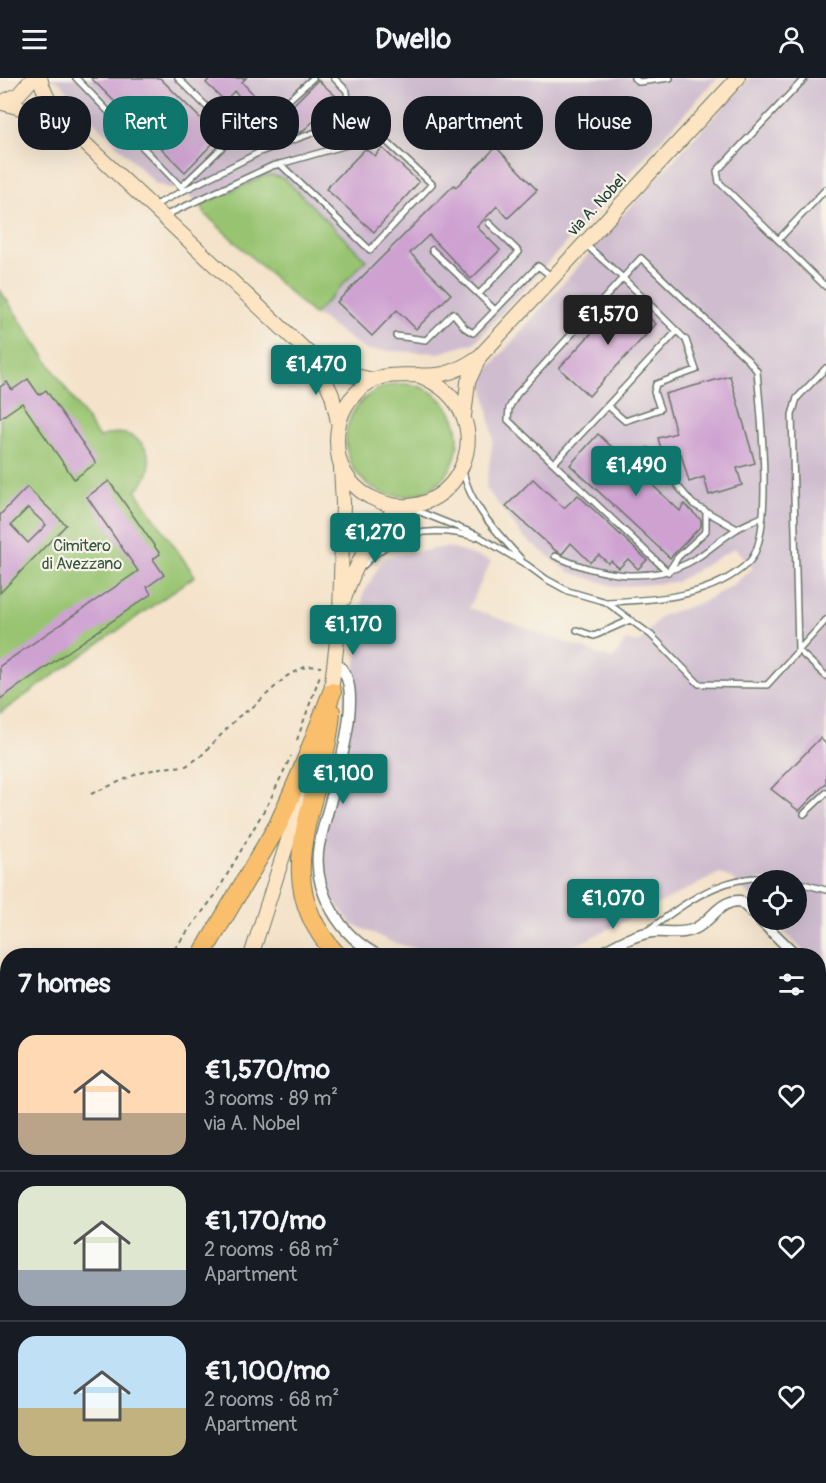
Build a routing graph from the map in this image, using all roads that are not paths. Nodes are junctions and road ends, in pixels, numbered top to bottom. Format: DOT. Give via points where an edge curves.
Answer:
graph roads {
  1 [pos="33,78"];
  2 [pos="40,78"];
  3 [pos="76,78"];
  4 [pos="178,78"];
  5 [pos="313,78"];
  6 [pos="334,78"];
  7 [pos="634,78"];
  8 [pos="670,78"];
  9 [pos="738,78"];
  10 [pos="805,78"];
  11 [pos="46,96"];
  12 [pos="293,96"];
  13 [pos="1,103"];
  14 [pos="18,108"];
  15 [pos="299,138"];
  16 [pos="91,149"];
  17 [pos="265,150"];
  18 [pos="280,164"];
  19 [pos="826,189"];
  20 [pos="152,206"];
  21 [pos="163,217"];
  22 [pos="489,223"];
  23 [pos="777,240"];
  24 [pos="584,243"];
  25 [pos="432,250"];
  26 [pos="552,277"];
  27 [pos="623,278"];
  28 [pos="826,287"];
  29 [pos="479,294"];
  30 [pos="495,310"];
  31 [pos="677,332"];
  32 [pos="396,336"];
  33 [pos="480,356"];
  34 [pos="315,360"];
  35 [pos="826,368"];
  36 [pos="418,375"];
  37 [pos="373,380"];
  38 [pos="608,406"];
  39 [pos="464,417"];
  40 [pos="338,423"];
  41 [pos="648,451"];
  42 [pos="340,463"];
  43 [pos="554,464"];
  44 [pos="462,468"];
  45 [pos="402,506"];
  46 [pos="706,512"];
  47 [pos="762,517"];
  48 [pos="737,529"];
  49 [pos="485,540"];
  50 [pos="555,556"];
  51 [pos="526,565"];
  52 [pos="668,572"];
  53 [pos="349,584"];
  54 [pos="606,603"];
  55 [pos="340,616"];
  56 [pos="630,620"];
  57 [pos="826,620"];
  58 [pos="577,630"];
  59 [pos="798,650"];
  60 [pos="336,663"];
  61 [pos="826,676"];
  62 [pos="332,692"];
  63 [pos="826,793"];
  64 [pos="804,814"];
  65 [pos="747,878"];
  66 [pos="807,885"];
  67 [pos="826,890"];
  68 [pos="747,907"];
  69 [pos="771,930"];
  70 [pos="642,934"];
  71 [pos="206,948"];
  72 [pos="254,948"];
  73 [pos="332,948"];
  74 [pos="367,948"];
  75 [pos="610,948"];
  76 [pos="789,948"];
  1 -- 13 [label="main road" via="18,95"];
  2 -- 11 [label="main road"];
  3 -- 4 [label="lane" via="182,187 235,135"];
  5 -- 12 [label="lane"];
  6 -- 15 [label="lane" via="347,91 350,120"];
  7 -- 8 [label="lane" via="639,82"];
  9 -- 24 [label="main road, via A. Nobel"];
  10 -- 23 [label="lane" via="717,171 719,182"];
  13 -- 14 [label="main road"];
  16 -- 20 [label="main road"];
  17 -- 20 [label="lane"];
  18 -- 18 [label="lane" via="372,138 386,141 432,184 370,250"];
  18 -- 21 [label="lane"];
  19 -- 23 [label="lane"];
  20 -- 21 [label="main road"];
  21 -- 34 [label="main road"];
  22 -- 29 [label="lane" via="519,252"];
  23 -- 28 [label="lane"];
  24 -- 26 [label="main road, via A. Nobel"];
  24 -- 27 [label="lane"];
  25 -- 29 [label="lane"];
  26 -- 30 [label="lane" via="538,266"];
  26 -- 33 [label="main road, via A. Nobel"];
  27 -- 31 [label="lane"];
  27 -- 43 [label="lane" via="517,394 509,408 508,420"];
  27 -- 47 [label="lane" via="641,258 757,371 764,480"];
  29 -- 30 [label="lane"];
  30 -- 32 [label="lane" via="473,333 453,313 426,340"];
  31 -- 38 [label="lane"];
  31 -- 38 [label="lane" via="686,340 696,370 656,384 654,392 660,409 625,421"];
  33 -- 36 [label="main road" via="446,373"];
  33 -- 39 [label="main road" via="468,382"];
  34 -- 37 [label="main road"];
  34 -- 40 [label="main road" via="332,395"];
  35 -- 59 [label="lane" via="797,398 792,415"];
  36 -- 37 [label="main road" via="403,373"];
  36 -- 39 [label="main road" via="446,390"];
  37 -- 40 [label="main road" via="351,398"];
  38 -- 43 [label="lane"];
  39 -- 44 [label="main road" via="468,434"];
  40 -- 42 [label="main road"];
  41 -- 46 [label="lane" via="693,504"];
  42 -- 45 [label="main road" via="363,493 380,502"];
  42 -- 55 [label="main road"];
  43 -- 52 [label="lane"];
  44 -- 45 [label="main road" via="439,495 423,503"];
  44 -- 51 [label="lane" via="478,508"];
  45 -- 49 [label="lane"];
  45 -- 53 [label="main road" via="385,520 368,544"];
  46 -- 48 [label="lane"];
  46 -- 52 [label="lane" via="706,531"];
  47 -- 48 [label="lane"];
  47 -- 54 [label="lane" via="758,545 750,561 729,576 680,596"];
  48 -- 52 [label="lane" via="690,562"];
  49 -- 51 [label="lane"];
  49 -- 53 [label="lane" via="440,531 405,536 374,555"];
  50 -- 52 [label="lane" via="600,573"];
  51 -- 54 [label="lane" via="568,591"];
  53 -- 55 [label="main road"];
  54 -- 56 [label="lane"];
  55 -- 60 [label="main road"];
  56 -- 58 [label="lane" via="594,636"];
  56 -- 59 [label="lane" via="651,635 699,684 766,685"];
  57 -- 59 [label="lane"];
  59 -- 61 [label="lane"];
  60 -- 62 [label="main road"];
  60 -- 74 [label="street" via="348,682 349,713 320,838 318,869 324,895 334,913"];
  62 -- 71 [label="highway" via="278,825"];
  62 -- 72 [label="main road"];
  62 -- 73 [label="highway" via="329,738 305,826 300,863 311,914"];
  63 -- 64 [label="lane"];
  65 -- 70 [label="lane" via="713,888"];
  66 -- 67 [label="lane"];
  68 -- 70 [label="street" via="737,901 723,906 693,930"];
  69 -- 76 [label="street"];
  70 -- 75 [label="street"];
}
